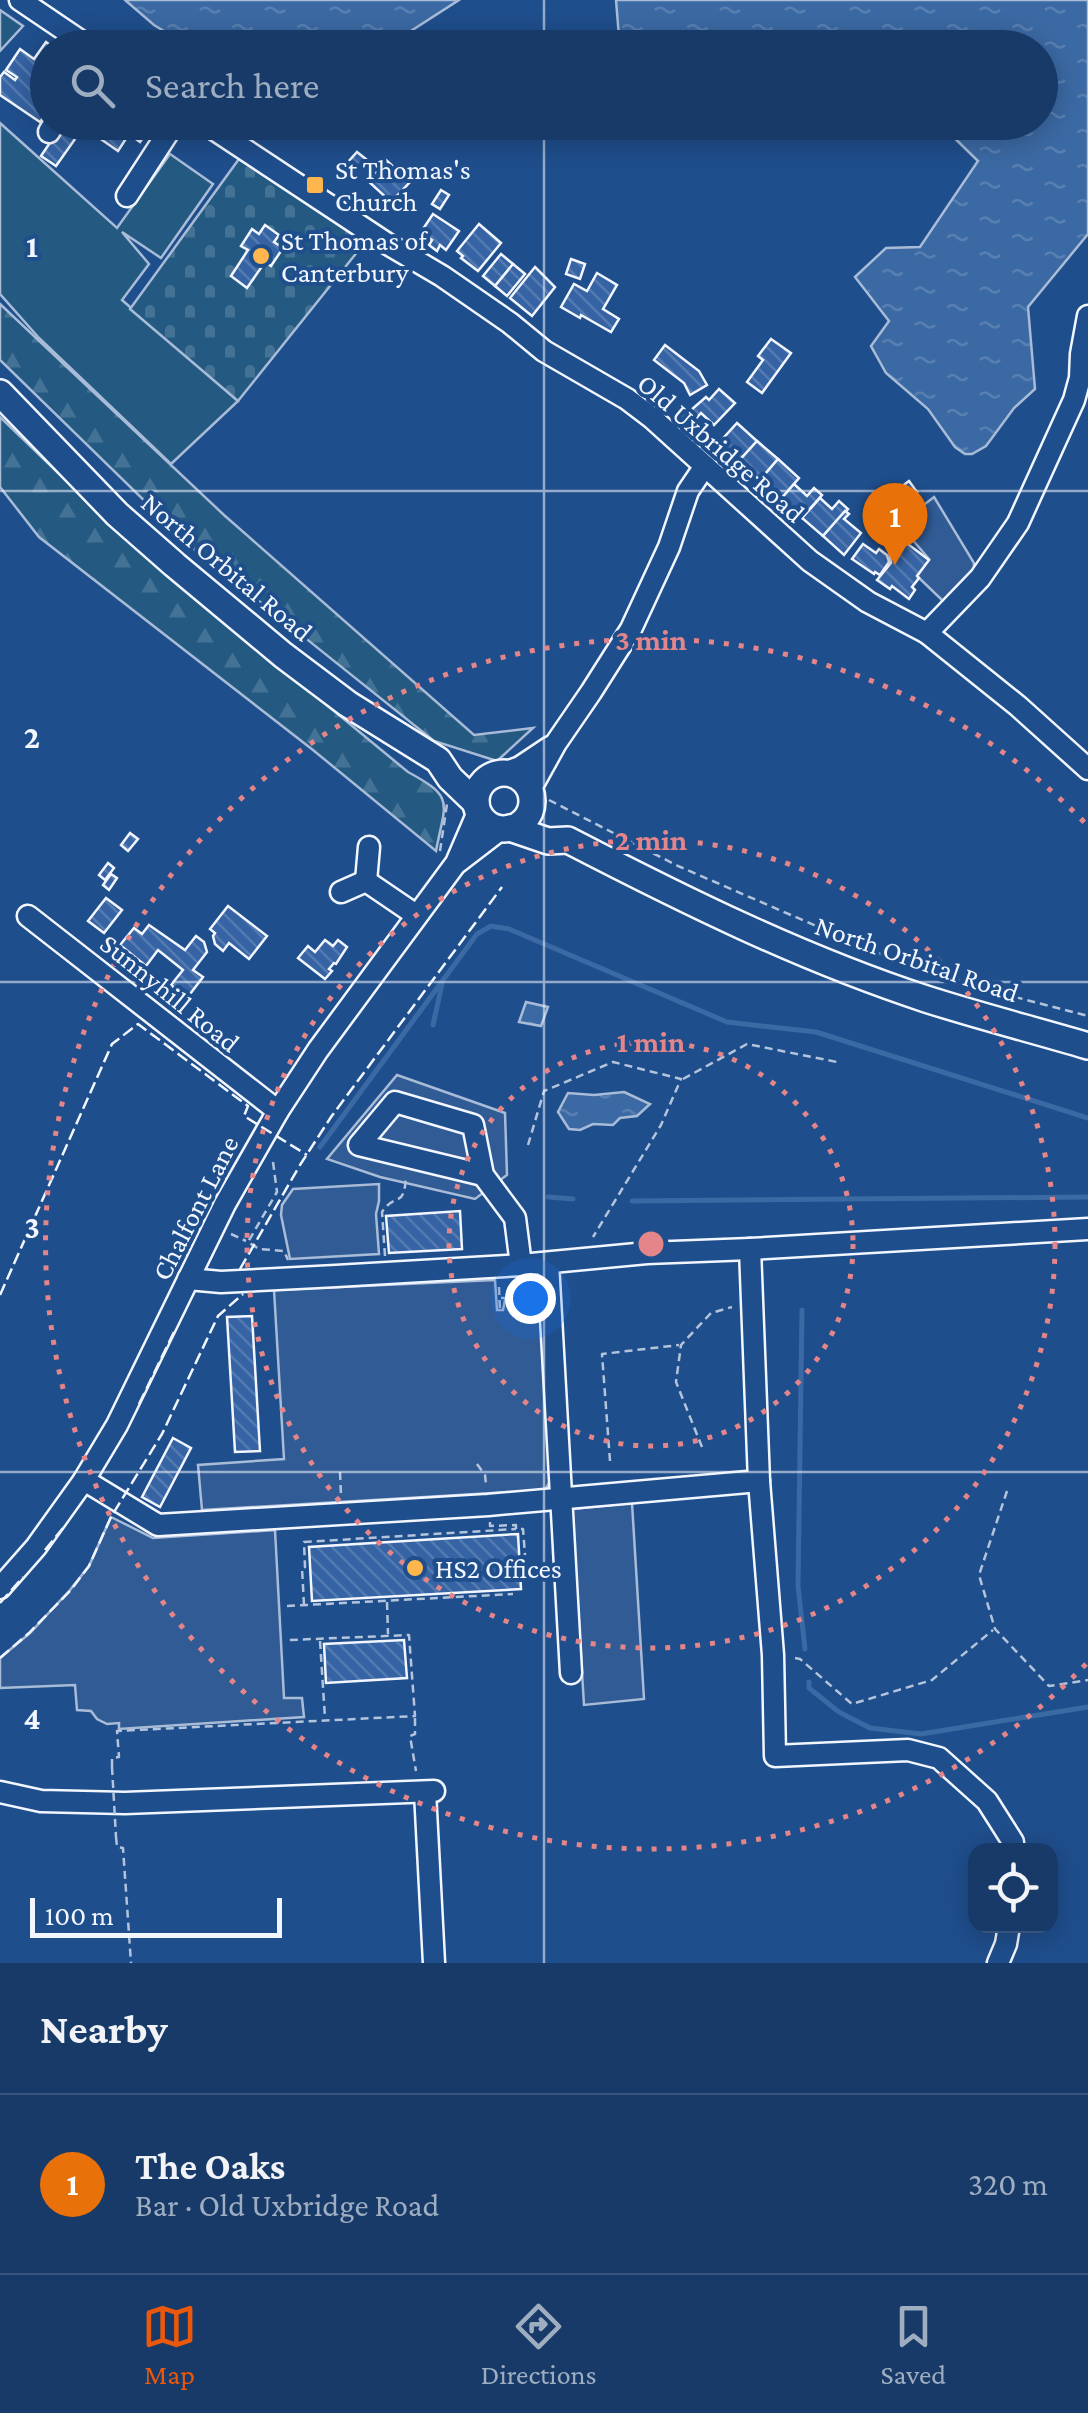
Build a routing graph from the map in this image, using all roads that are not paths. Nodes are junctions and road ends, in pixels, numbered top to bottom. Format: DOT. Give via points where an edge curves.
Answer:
graph roads {
  1 [pos="20,0"];
  2 [pos="65,30"];
  3 [pos="163,140"];
  4 [pos="231,140"];
  5 [pos="126,196"];
  6 [pos="1088,316"];
  7 [pos="0,393"];
  8 [pos="704,466"];
  9 [pos="926,633"];
  10 [pos="556,743"];
  11 [pos="438,760"];
  12 [pos="1088,770"];
  13 [pos="499,774"];
  14 [pos="531,795"];
  15 [pos="477,808"];
  16 [pos="506,828"];
  17 [pos="568,840"];
  18 [pos="369,847"];
  19 [pos="456,863"];
  20 [pos="366,882"];
  21 [pos="341,892"];
  22 [pos="416,915"];
  23 [pos="28,916"];
  24 [pos="1088,1046"];
  25 [pos="278,1111"];
  26 [pos="482,1175"];
  27 [pos="1088,1229"];
  28 [pos="750,1249"];
  29 [pos="548,1262"];
  30 [pos="521,1265"];
  31 [pos="188,1279"];
  32 [pos="84,1480"];
  33 [pos="760,1482"];
  34 [pos="562,1500"];
  35 [pos="0,1588"];
  36 [pos="571,1672"];
  37 [pos="0,1792"];
  38 [pos="1013,1843"];
  39 [pos="1008,1933"];
  40 [pos="434,1963"];
  41 [pos="998,1963"];
  1 -- 2 [label="street"];
  3 -- 5 [label="street"];
  4 -- 8 [label="street, Old Uxbridge Road" via="626,399"];
  6 -- 9 [label="street" via="1074,400 1018,523 980,578"];
  7 -- 11 [label="main road, North Orbital Road" via="117,514 226,609 348,704"];
  8 -- 9 [label="street, Old Uxbridge Road" via="810,560"];
  8 -- 10 [label="street" via="631,629"];
  9 -- 12 [label="street, Old Uxbridge Road"];
  10 -- 13 [label="street"];
  10 -- 14 [label="street"];
  11 -- 13 [label="main road, North Orbital Road"];
  11 -- 15 [label="main road, North Orbital Road"];
  13 -- 14 [label="main road" via="513,774"];
  13 -- 15 [label="main road" via="481,784"];
  14 -- 16 [label="main road" via="526,818"];
  14 -- 17 [label="main road, North Orbital Road"];
  15 -- 16 [label="main road" via="492,826"];
  15 -- 19 [label="street, Chalfont Lane"];
  16 -- 17 [label="main road, North Orbital Road"];
  16 -- 19 [label="street, Chalfont Lane"];
  17 -- 24 [label="main road, North Orbital Road" via="811,955 924,998"];
  18 -- 20 [label="street"];
  19 -- 22 [label="street, Chalfont Lane"];
  20 -- 21 [label="street"];
  20 -- 22 [label="street"];
  22 -- 25 [label="street, Chalfont Lane"];
  23 -- 25 [label="street, Sunnyhill Road"];
  25 -- 31 [label="street, Chalfont Lane"];
  26 -- 26 [label="street" via="408,1157 359,1146 394,1102 473,1126"];
  26 -- 30 [label="street" via="515,1218"];
  27 -- 28 [label="street"];
  28 -- 29 [label="street"];
  28 -- 33 [label="street"];
  29 -- 30 [label="street"];
  29 -- 34 [label="street"];
  30 -- 31 [label="street"];
  31 -- 32 [label="street, Chalfont Lane"];
  32 -- 34 [label="street" via="158,1526"];
  32 -- 35 [label="street, Chalfont Lane"];
  33 -- 34 [label="street"];
  33 -- 38 [label="street" via="775,1756 908,1750 939,1758 987,1801"];
  34 -- 36 [label="street"];
  37 -- 40 [label="street" via="41,1801 125,1802 426,1792"];
  39 -- 41 [label="street"];
}
